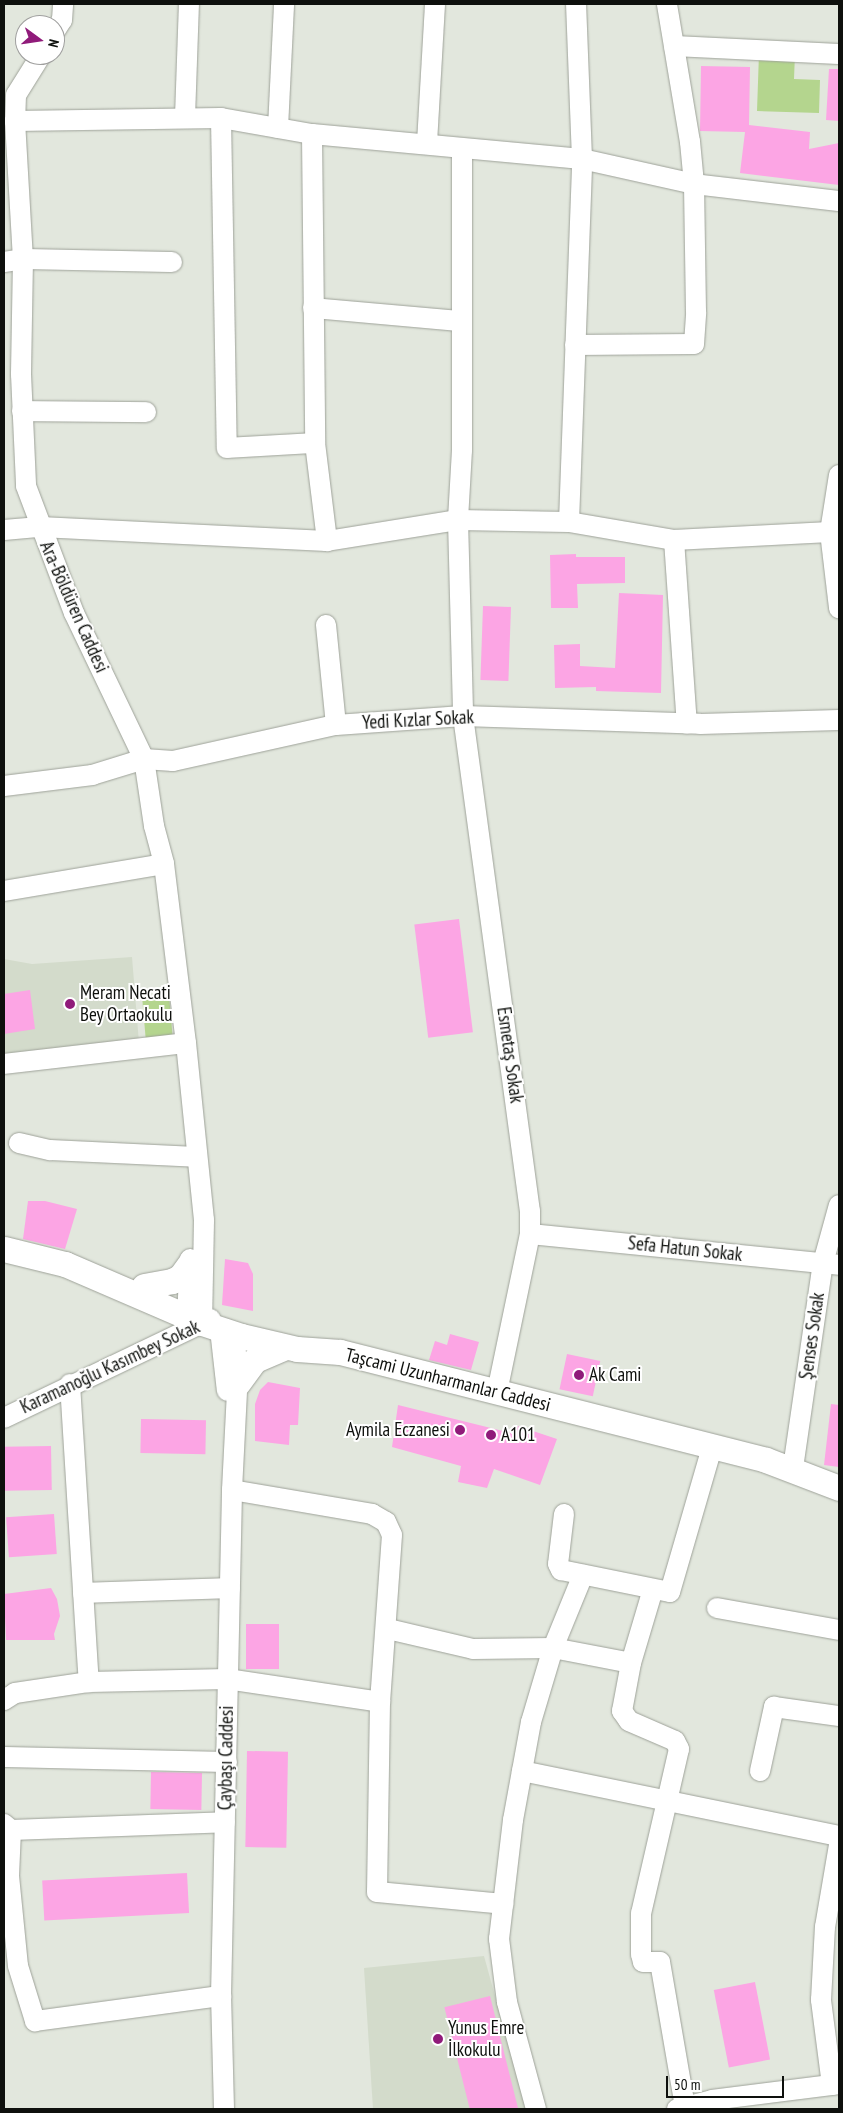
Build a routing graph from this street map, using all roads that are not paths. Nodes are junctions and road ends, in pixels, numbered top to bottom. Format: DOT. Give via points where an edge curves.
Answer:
graph roads {
  1 [pos="189,4"];
  2 [pos="284,4"];
  3 [pos="435,4"];
  4 [pos="576,4"];
  5 [pos="667,4"];
  6 [pos="674,46"];
  7 [pos="839,54"];
  8 [pos="34,65"];
  9 [pos="185,117"];
  10 [pos="221,118"];
  11 [pos="15,121"];
  12 [pos="278,128"];
  13 [pos="312,134"];
  14 [pos="427,143"];
  15 [pos="462,149"];
  16 [pos="582,159"];
  17 [pos="694,184"];
  18 [pos="839,201"];
  19 [pos="14,261"];
  20 [pos="172,262"];
  21 [pos="312,308"];
  22 [pos="460,321"];
  23 [pos="575,345"];
  24 [pos="12,375"];
  25 [pos="22,411"];
  26 [pos="146,412"];
  27 [pos="315,443"];
  28 [pos="839,475"];
  29 [pos="837,504"];
  30 [pos="458,520"];
  31 [pos="569,522"];
  32 [pos="40,527"];
  33 [pos="4,530"];
  34 [pos="830,532"];
  35 [pos="674,540"];
  36 [pos="327,541"];
  37 [pos="839,608"];
  38 [pos="326,625"];
  39 [pos="463,716"];
  40 [pos="839,720"];
  41 [pos="687,724"];
  42 [pos="336,725"];
  43 [pos="144,759"];
  44 [pos="4,786"];
  45 [pos="164,864"];
  46 [pos="4,891"];
  47 [pos="186,1044"];
  48 [pos="4,1064"];
  49 [pos="20,1143"];
  50 [pos="196,1157"];
  51 [pos="839,1205"];
  52 [pos="530,1234"];
  53 [pos="4,1249"];
  54 [pos="190,1263"];
  55 [pos="65,1264"];
  56 [pos="831,1264"];
  57 [pos="144,1286"];
  58 [pos="207,1319"];
  59 [pos="285,1347"];
  60 [pos="340,1352"];
  61 [pos="70,1384"];
  62 [pos="497,1392"];
  63 [pos="236,1395"];
  64 [pos="4,1418"];
  65 [pos="712,1447"];
  66 [pos="793,1468"];
  67 [pos="834,1484"];
  68 [pos="232,1490"];
  69 [pos="564,1514"];
  70 [pos="583,1575"];
  71 [pos="230,1588"];
  72 [pos="653,1589"];
  73 [pos="83,1593"];
  74 [pos="717,1608"];
  75 [pos="388,1629"];
  76 [pos="839,1630"];
  77 [pos="553,1648"];
  78 [pos="631,1663"];
  79 [pos="227,1679"];
  80 [pos="89,1682"];
  81 [pos="4,1700"];
  82 [pos="380,1702"];
  83 [pos="839,1716"];
  84 [pos="4,1757"];
  85 [pos="227,1762"];
  86 [pos="522,1771"];
  87 [pos="760,1771"];
  88 [pos="667,1803"];
  89 [pos="225,1822"];
  90 [pos="7,1827"];
  91 [pos="839,1836"];
  92 [pos="839,1845"];
  93 [pos="503,1904"];
  94 [pos="221,1996"];
  95 [pos="836,2084"];
  96 [pos="681,2108"];
  97 [pos="224,2109"];
  98 [pos="536,2109"];
  1 -- 9 [label="street"];
  2 -- 12 [label="street"];
  3 -- 14 [label="street"];
  4 -- 16 [label="street"];
  5 -- 6 [label="street"];
  6 -- 7 [label="street"];
  6 -- 17 [label="street"];
  8 -- 11 [label="street, Ara-Böldüren Caddesi" via="16,95"];
  9 -- 10 [label="street"];
  9 -- 11 [label="street"];
  10 -- 12 [label="street"];
  10 -- 27 [label="street" via="227,448"];
  11 -- 19 [label="street, Ara-Böldüren Caddesi"];
  12 -- 13 [label="street"];
  13 -- 14 [label="street"];
  13 -- 21 [label="street"];
  14 -- 15 [label="street"];
  15 -- 16 [label="street"];
  15 -- 22 [label="street, Esmetaş Sokak"];
  16 -- 17 [label="street"];
  16 -- 23 [label="street"];
  17 -- 18 [label="street"];
  17 -- 23 [label="street" via="694,344"];
  19 -- 20 [label="street"];
  19 -- 24 [label="street, Ara-Böldüren Caddesi"];
  21 -- 22 [label="street"];
  21 -- 27 [label="street"];
  22 -- 30 [label="street, Esmetaş Sokak" via="462,450"];
  23 -- 31 [label="street"];
  24 -- 25 [label="street, Ara-Böldüren Caddesi"];
  25 -- 26 [label="street"];
  25 -- 32 [label="street, Ara-Böldüren Caddesi" via="26,486"];
  27 -- 36 [label="street"];
  28 -- 29 [label="street"];
  29 -- 34 [label="street"];
  30 -- 31 [label="street"];
  30 -- 36 [label="street"];
  30 -- 39 [label="street, Esmetaş Sokak"];
  31 -- 35 [label="street"];
  32 -- 33 [label="street"];
  32 -- 36 [label="street"];
  32 -- 43 [label="street, Ara-Böldüren Caddesi" via="74,613"];
  34 -- 35 [label="street"];
  34 -- 37 [label="street"];
  35 -- 41 [label="street"];
  38 -- 42 [label="street"];
  39 -- 41 [label="street, Yedi Kızlar Sokak"];
  39 -- 42 [label="street, Yedi Kızlar Sokak"];
  39 -- 52 [label="street, Esmetaş Sokak" via="525,1168"];
  40 -- 41 [label="street, Yedi Kızlar Sokak"];
  42 -- 43 [label="street, Yedi Kızlar Sokak" via="172,761"];
  43 -- 44 [label="street, Yedi Kızlar Sokak" via="92,775"];
  43 -- 45 [label="street, Ara-Böldüren Caddesi" via="154,826"];
  45 -- 46 [label="street"];
  45 -- 47 [label="street, Ara-Böldüren Caddesi"];
  47 -- 48 [label="street"];
  47 -- 50 [label="street, Ara-Böldüren Caddesi"];
  49 -- 50 [label="street" via="50,1150"];
  50 -- 54 [label="street, Ara-Böldüren Caddesi"];
  50 -- 58 [label="street, Ara-Böldüren Caddesi" via="204,1220"];
  51 -- 56 [label="street, Şenses Sokak"];
  52 -- 56 [label="street, Sefa Hatun Sokak"];
  52 -- 62 [label="street, Esmetaş Sokak"];
  53 -- 55 [label="main road, Taşcami Uzunharmanlar Caddesi"];
  54 -- 57 [label="main road" via="180,1277"];
  54 -- 58 [label="street, Ara-Böldüren Caddesi"];
  55 -- 57 [label="main road" via="89,1265"];
  55 -- 58 [label="main road, Taşcami Uzunharmanlar Caddesi"];
  56 -- 66 [label="street, Şenses Sokak"];
  57 -- 58 [label="main road"];
  58 -- 59 [label="main road, Taşcami Uzunharmanlar Caddesi"];
  58 -- 60 [label="main road" via="318,1342"];
  58 -- 61 [label="street, Karamanoğlu Kasımbey Sokak"];
  58 -- 63 [label="street, Çaybaşı Caddesi" via="228,1392"];
  59 -- 60 [label="main road, Taşcami Uzunharmanlar Caddesi"];
  59 -- 63 [label="main road" via="255,1360"];
  60 -- 62 [label="main road, Taşcami Uzunharmanlar Caddesi"];
  61 -- 64 [label="street, Karamanoğlu Kasımbey Sokak"];
  61 -- 73 [label="street"];
  62 -- 65 [label="main road, Taşcami Uzunharmanlar Caddesi"];
  63 -- 68 [label="street, Çaybaşı Caddesi"];
  65 -- 66 [label="main road, Taşcami Uzunharmanlar Caddesi"];
  65 -- 72 [label="street" via="670,1592"];
  66 -- 67 [label="main road, Taşcami Uzunharmanlar Caddesi"];
  68 -- 71 [label="street, Çaybaşı Caddesi"];
  68 -- 75 [label="street" via="372,1514 386,1522 392,1535"];
  69 -- 70 [label="street" via="558,1564 561,1570"];
  70 -- 72 [label="street"];
  70 -- 77 [label="street"];
  71 -- 73 [label="street"];
  71 -- 79 [label="street, Çaybaşı Caddesi"];
  72 -- 78 [label="street"];
  73 -- 80 [label="street"];
  74 -- 76 [label="street"];
  75 -- 77 [label="street" via="473,1649"];
  75 -- 82 [label="street"];
  77 -- 78 [label="street"];
  77 -- 86 [label="street" via="531,1722"];
  78 -- 88 [label="street" via="622,1711 629,1721 675,1741 679,1749"];
  79 -- 80 [label="street"];
  79 -- 82 [label="street"];
  79 -- 85 [label="street, Çaybaşı Caddesi"];
  80 -- 81 [label="street" via="15,1694"];
  82 -- 93 [label="street" via="377,1892"];
  83 -- 87 [label="street" via="774,1707"];
  84 -- 85 [label="street"];
  85 -- 89 [label="street, Çaybaşı Caddesi"];
  86 -- 88 [label="street"];
  86 -- 93 [label="street"];
  88 -- 91 [label="street"];
  88 -- 96 [label="street" via="641,1913 641,1954 643,1962 660,1962"];
  89 -- 90 [label="street"];
  89 -- 94 [label="street, Çaybaşı Caddesi"];
  90 -- 94 [label="street" via="18,1966 35,2020"];
  92 -- 95 [label="street" via="825,1927 822,2000"];
  93 -- 98 [label="street" via="499,1938 507,2002"];
  94 -- 97 [label="street, Çaybaşı Caddesi"];
  95 -- 96 [label="street" via="712,2100"];
}
